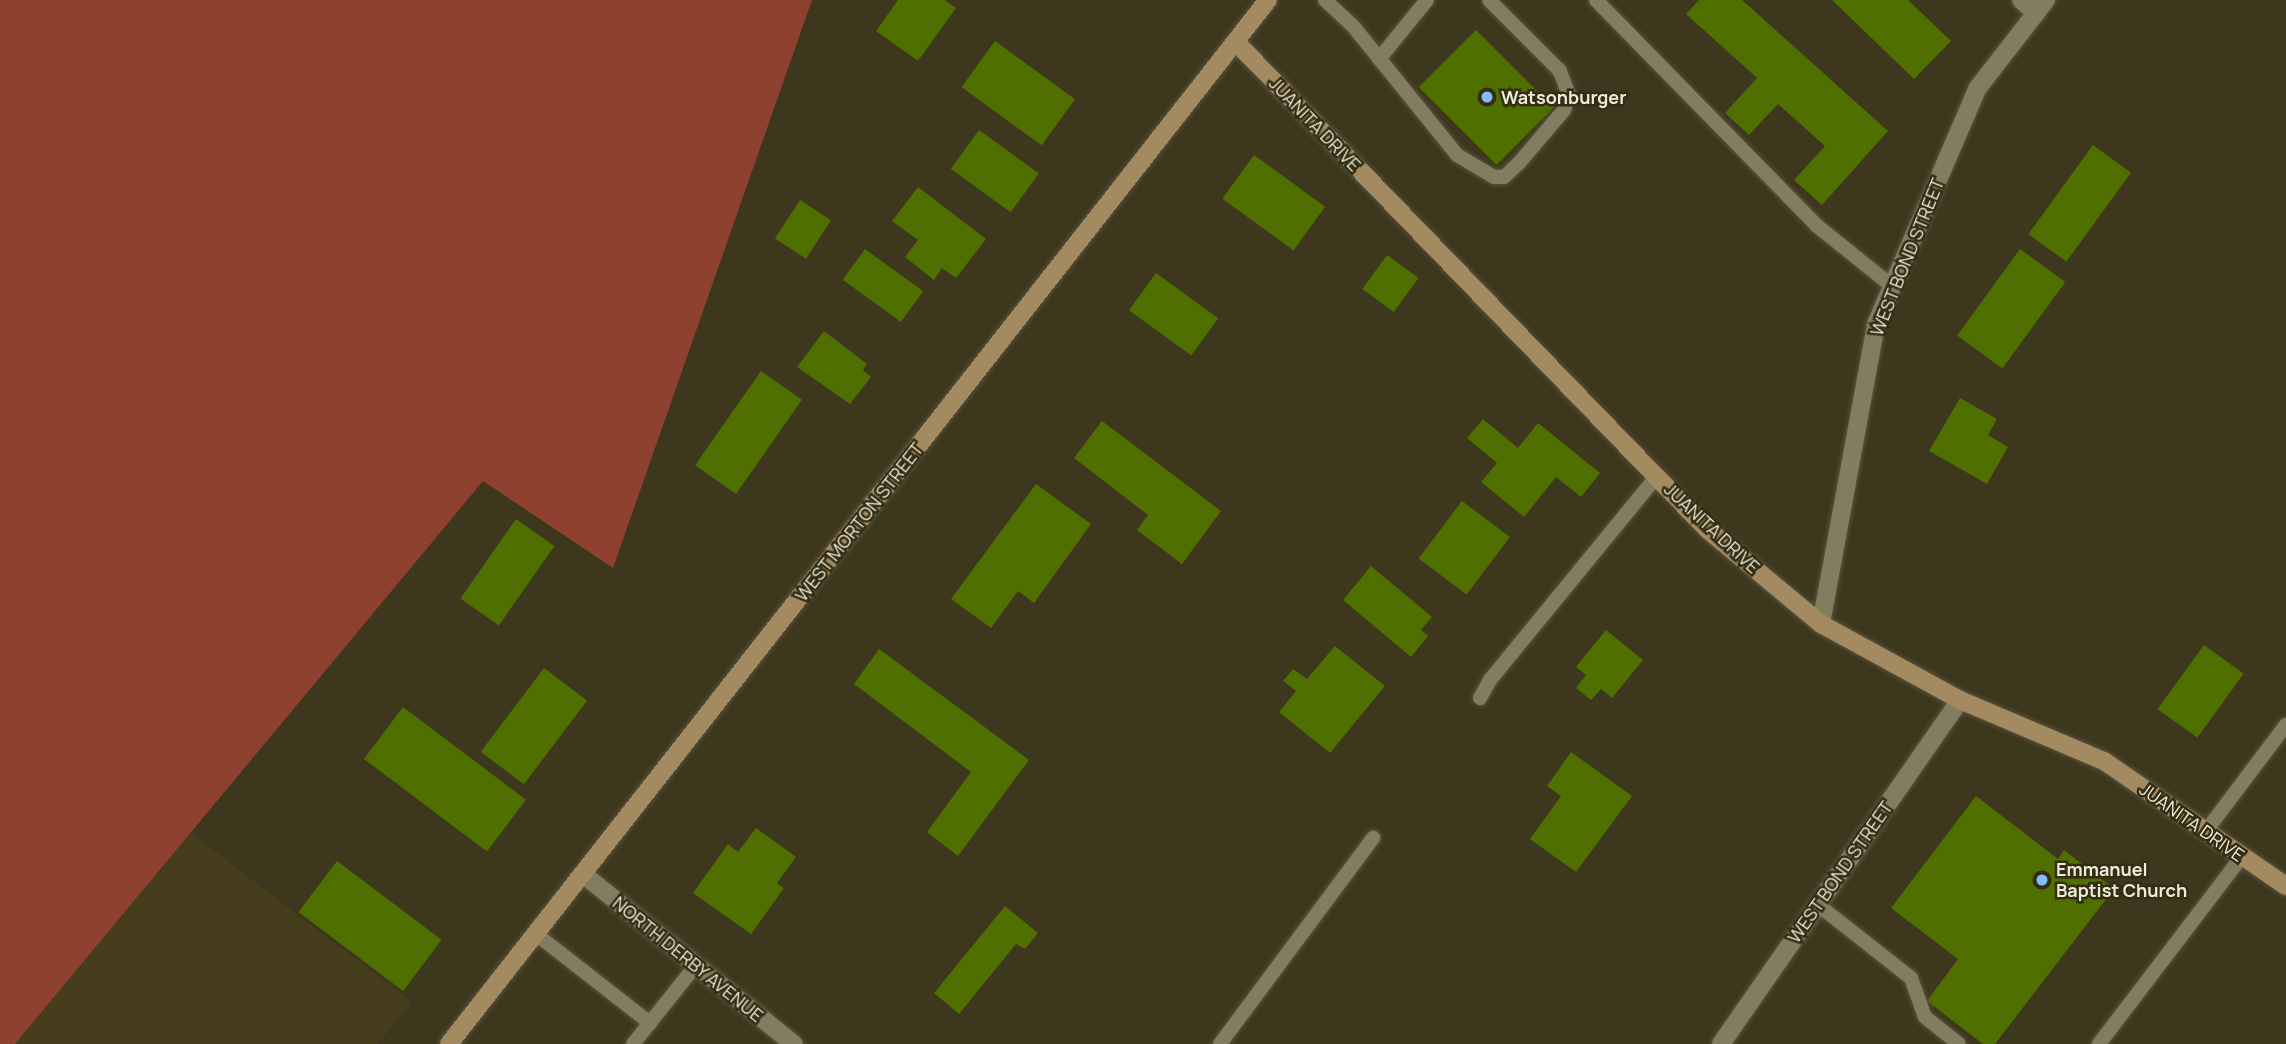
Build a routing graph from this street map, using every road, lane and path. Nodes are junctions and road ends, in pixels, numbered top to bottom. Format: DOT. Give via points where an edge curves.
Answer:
graph roads {
  1 [pos="1268,0"];
  2 [pos="1325,0"];
  3 [pos="1427,0"];
  4 [pos="1489,0"];
  5 [pos="1596,0"];
  6 [pos="2021,0"];
  7 [pos="2041,7"];
  8 [pos="1236,42"];
  9 [pos="1379,59"];
  10 [pos="1892,286"];
  11 [pos="1656,477"];
  12 [pos="1821,624"];
  13 [pos="1480,698"];
  14 [pos="1960,700"];
  15 [pos="2286,725"];
  16 [pos="2206,831"];
  17 [pos="1373,838"];
  18 [pos="2242,856"];
  19 [pos="583,874"];
  20 [pos="2286,886"];
  21 [pos="1818,904"];
  22 [pos="536,934"];
  23 [pos="695,965"];
  24 [pos="650,1023"];
  25 [pos="449,1044"];
  26 [pos="633,1044"];
  27 [pos="794,1044"];
  28 [pos="1220,1044"];
  29 [pos="1721,1044"];
  30 [pos="1959,1044"];
  31 [pos="2099,1044"];
  1 -- 8 [label="street, WEST MORTON STREET"];
  2 -- 9 [label="lane"];
  3 -- 9 [label="lane"];
  4 -- 9 [label="lane" via="1560,71 1569,95 1564,110 1504,177 1494,177 1457,155"];
  5 -- 10 [label="lane" via="1816,225"];
  6 -- 7 [label="street"];
  7 -- 10 [label="street, WEST BOND STREET" via="1977,89"];
  8 -- 11 [label="street, JUANITA DRIVE"];
  8 -- 19 [label="street, WEST MORTON STREET"];
  10 -- 12 [label="street, WEST BOND STREET" via="1876,324"];
  11 -- 12 [label="street, JUANITA DRIVE" via="1707,530"];
  11 -- 13 [label="lane"];
  12 -- 14 [label="street, JUANITA DRIVE"];
  14 -- 16 [label="street, JUANITA DRIVE" via="2104,761"];
  14 -- 21 [label="street, WEST BOND STREET"];
  15 -- 16 [label="lane"];
  16 -- 18 [label="street, JUANITA DRIVE"];
  17 -- 28 [label="lane"];
  18 -- 20 [label="street, JUANITA DRIVE"];
  18 -- 31 [label="lane"];
  19 -- 22 [label="street, WEST MORTON STREET"];
  19 -- 23 [label="street, NORTH DERBY AVENUE"];
  21 -- 29 [label="street, WEST BOND STREET"];
  21 -- 30 [label="lane" via="1911,978 1925,1017"];
  22 -- 24 [label="lane"];
  22 -- 25 [label="street, WEST MORTON STREET"];
  23 -- 24 [label="lane"];
  23 -- 27 [label="street, NORTH DERBY AVENUE"];
  24 -- 26 [label="lane"];
}
